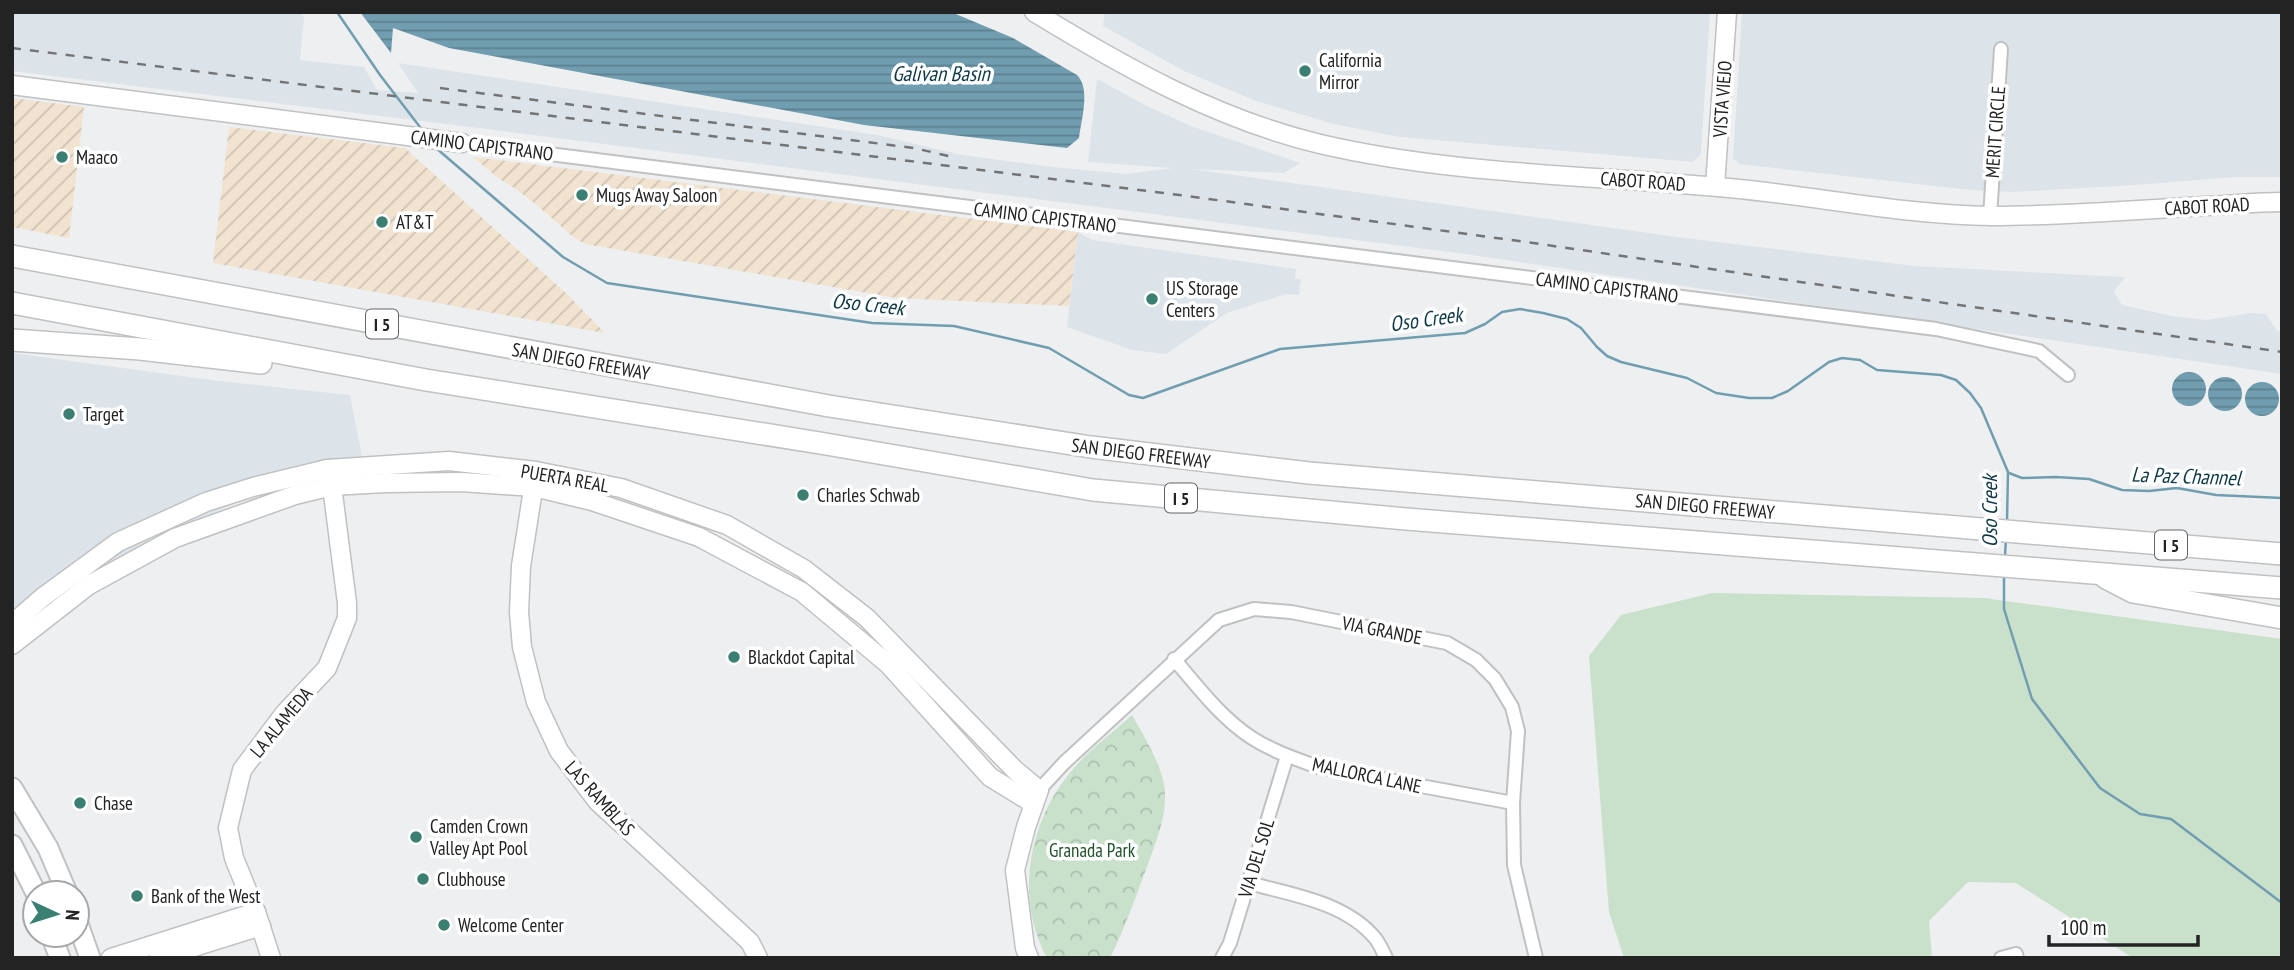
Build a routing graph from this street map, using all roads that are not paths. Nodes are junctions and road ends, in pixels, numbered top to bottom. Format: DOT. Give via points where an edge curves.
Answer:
graph roads {
  1 [pos="1034,12"];
  2 [pos="1727,12"];
  3 [pos="2001,49"];
  4 [pos="12,85"];
  5 [pos="462,143"];
  6 [pos="1715,186"];
  7 [pos="2282,202"];
  8 [pos="1990,216"];
  9 [pos="17,255"];
  10 [pos="12,303"];
  11 [pos="12,340"];
  12 [pos="2068,375"];
  13 [pos="426,380"];
  14 [pos="330,477"];
  15 [pos="535,479"];
  16 [pos="2282,554"];
  17 [pos="2098,574"];
  18 [pos="2282,588"];
  19 [pos="2282,618"];
  20 [pos="12,624"];
  21 [pos="12,645"];
  22 [pos="1174,659"];
  23 [pos="1287,756"];
  24 [pos="12,788"];
  25 [pos="1037,797"];
  26 [pos="1513,803"];
  27 [pos="12,845"];
  28 [pos="29,879"];
  29 [pos="61,879"];
  30 [pos="1249,883"];
  31 [pos="258,919"];
  32 [pos="111,958"];
  33 [pos="159,958"];
  34 [pos="271,958"];
  35 [pos="758,958"];
  36 [pos="1030,958"];
  37 [pos="1222,958"];
  38 [pos="1386,958"];
  39 [pos="1536,958"];
  40 [pos="2001,958"];
  41 [pos="2017,958"];
  1 -- 6 [label="street, CABOT ROAD" via="1175,92 1231,116 1317,143 1423,163"];
  2 -- 6 [label="street, VISTA VIEJO"];
  3 -- 8 [label="street, MERIT CIRCLE"];
  4 -- 5 [label="street, CAMINO CAPISTRANO"];
  5 -- 12 [label="street, CAMINO CAPISTRANO" via="1936,329 2039,351"];
  6 -- 8 [label="street, CABOT ROAD"];
  7 -- 8 [label="street, CABOT ROAD"];
  9 -- 16 [label="highway, SAN DIEGO FREEWAY / I 5" via="816,404 1091,447 1309,473"];
  10 -- 13 [label="highway, SAN DIEGO FREEWAY / I 5"];
  11 -- 13 [label="highway"];
  13 -- 17 [label="highway, SAN DIEGO FREEWAY / I 5" via="1093,490"];
  14 -- 15 [label="street, PUERTA REAL" via="461,482"];
  14 -- 20 [label="street, PUERTA REAL" via="253,487 206,502 118,542"];
  14 -- 21 [label="street, PUERTA REAL" via="295,495 175,538 89,585"];
  14 -- 31 [label="street, LA ALAMEDA" via="347,618 327,668 242,770 228,828 234,858"];
  15 -- 25 [label="street, PUERTA REAL" via="699,537 802,592 888,664 990,777"];
  15 -- 35 [label="street, LAS RAMBLAS" via="519,611 522,647 536,702 559,751 598,802 750,942"];
  17 -- 18 [label="highway, SAN DIEGO FREEWAY / I 5"];
  17 -- 19 [label="highway" via="2133,592"];
  22 -- 23 [label="street, MALLORCA LANE" via="1221,713 1252,738"];
  22 -- 25 [label="street, VIA GRANDE" via="1064,763"];
  22 -- 26 [label="street, VIA GRANDE" via="1219,621 1254,609 1447,643 1476,660 1512,706 1518,731"];
  23 -- 26 [label="street, MALLORCA LANE" via="1318,767"];
  23 -- 30 [label="street, VIA DEL SOL"];
  24 -- 29 [label="main road"];
  25 -- 36 [label="street" via="1015,870"];
  26 -- 39 [label="street, VIA GRANDE" via="1514,865"];
  27 -- 28 [label="main road"];
  30 -- 37 [label="street, VIA DEL SOL"];
  30 -- 38 [label="street" via="1334,908 1376,939"];
  31 -- 32 [label="street"];
  31 -- 33 [label="street"];
  31 -- 34 [label="street, LA ALAMEDA"];
  40 -- 41 [label="street" via="2016,954"];
}
